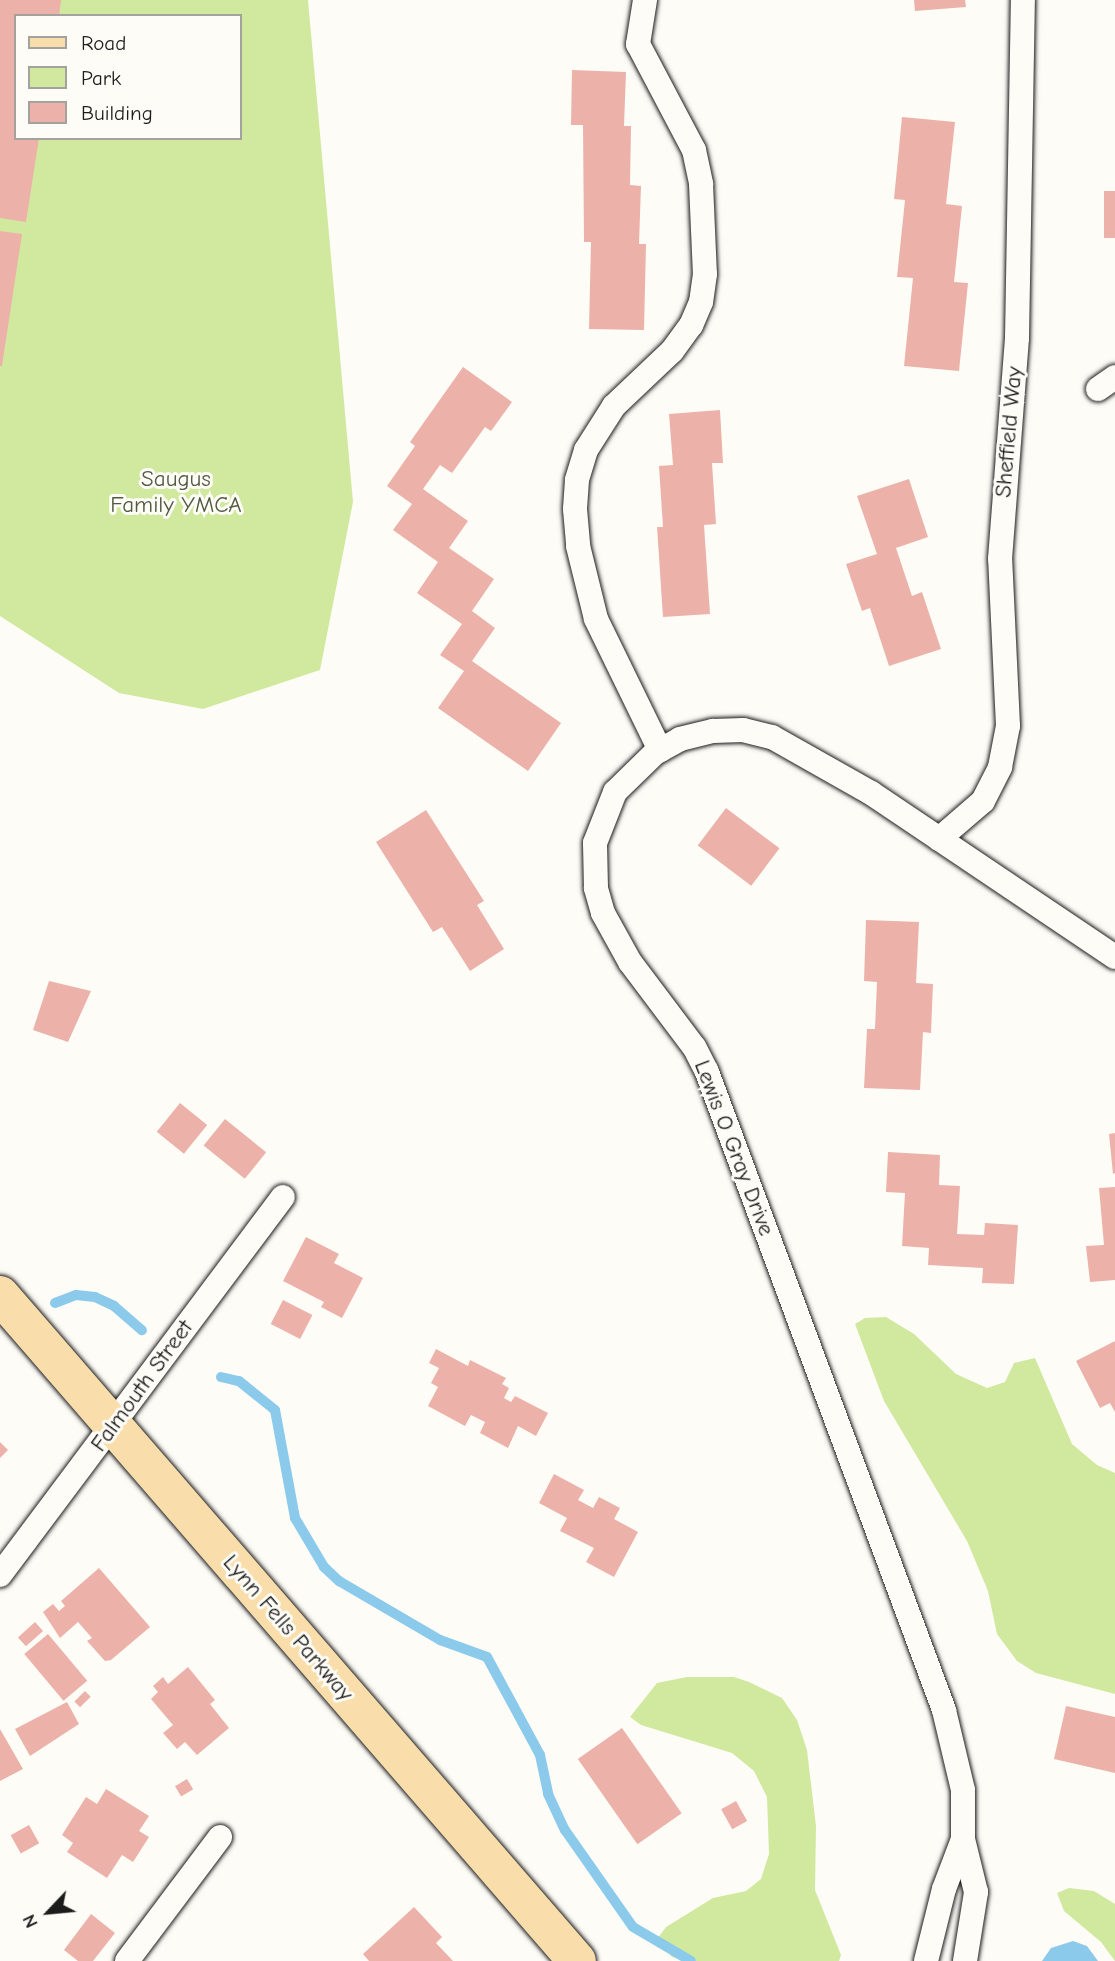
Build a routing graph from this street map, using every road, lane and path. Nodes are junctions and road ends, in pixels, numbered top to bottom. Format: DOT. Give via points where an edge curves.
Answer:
graph roads {
  1 [pos="645,0"];
  2 [pos="1023,0"];
  3 [pos="660,750"];
  4 [pos="939,839"];
  5 [pos="1115,957"];
  6 [pos="283,1197"];
  7 [pos="0,1295"];
  8 [pos="112,1424"];
  9 [pos="0,1575"];
  10 [pos="220,1838"];
  11 [pos="963,1839"];
  12 [pos="127,1961"];
  13 [pos="577,1961"];
  14 [pos="926,1961"];
  15 [pos="965,1961"];
  1 -- 3 [label="street" via="638,44 694,150 701,184 705,274 701,303 691,325 672,351 614,406 586,450 575,509 578,546 596,619"];
  2 -- 4 [label="street, Sheffield Way" via="1017,338 1000,559 1008,726 1000,767 983,801"];
  3 -- 4 [label="street, Lewis O Gray Drive" via="713,731 743,730 772,737 799,748"];
  3 -- 11 [label="street, Lewis O Gray Drive" via="632,772 603,814 594,861 603,913 614,938 707,1072 944,1710 963,1790"];
  4 -- 5 [label="street, Lewis O Gray Drive"];
  6 -- 8 [label="street, Falmouth Street"];
  7 -- 8 [label="main road, Lynn Fells Parkway"];
  8 -- 9 [label="street, Falmouth Street"];
  8 -- 13 [label="main road, Lynn Fells Parkway"];
  10 -- 12 [label="street"];
  11 -- 14 [label="street, Lewis O Gray Drive" via="944,1889"];
  11 -- 15 [label="street, Lewis O Gray Drive" via="976,1892"];
}
